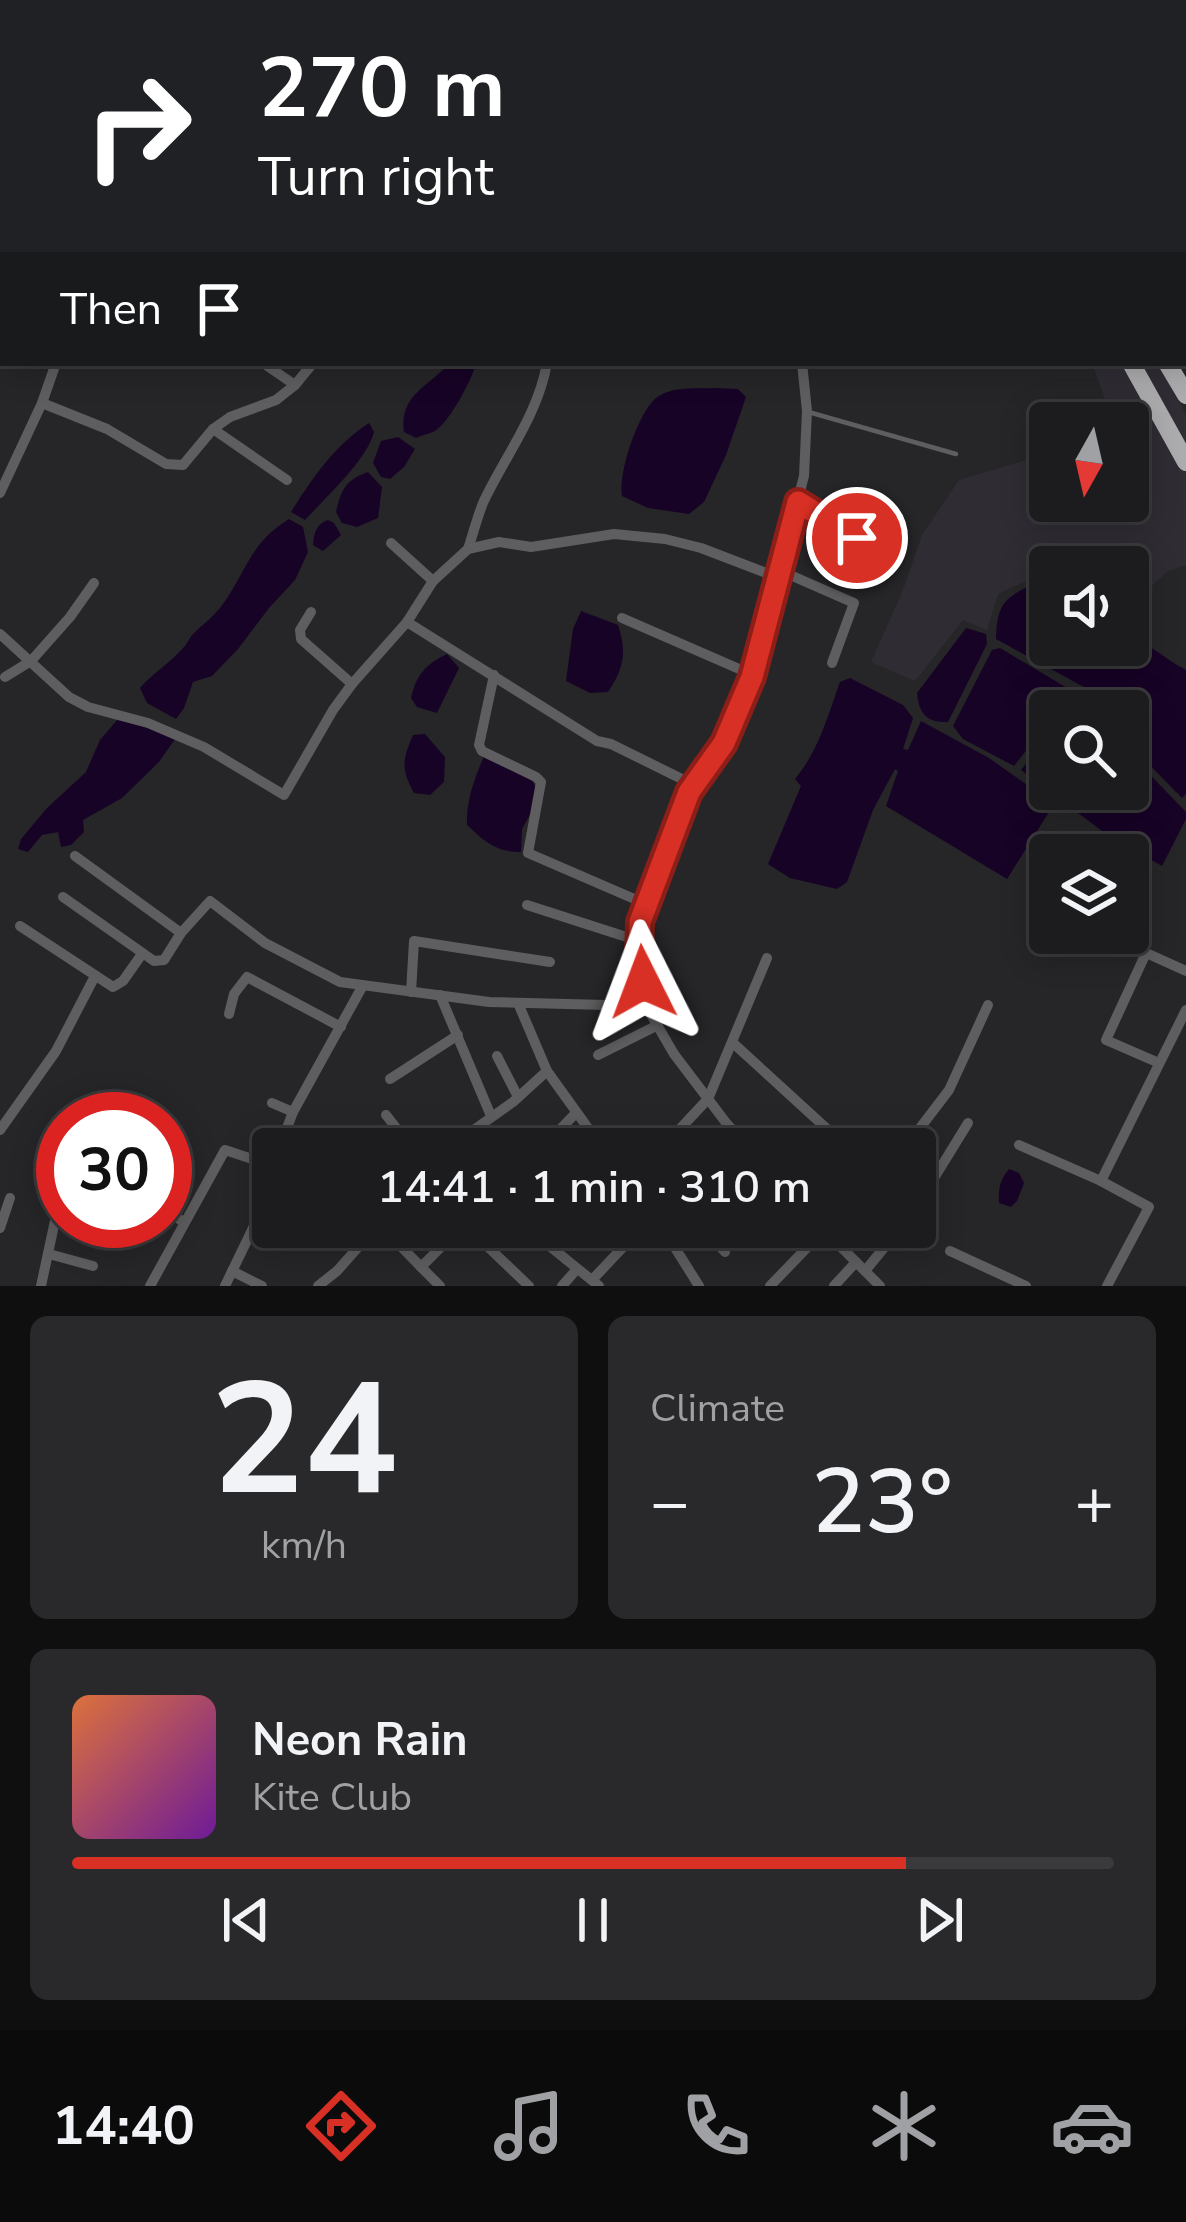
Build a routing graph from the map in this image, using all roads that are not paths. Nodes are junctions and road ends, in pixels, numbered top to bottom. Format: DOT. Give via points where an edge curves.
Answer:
graph roads {
  1 [pos="55,366"];
  2 [pos="267,366"];
  3 [pos="311,366"];
  4 [pos="546,366"];
  5 [pos="802,366"];
  6 [pos="1133,366"];
  7 [pos="1169,366"];
  8 [pos="295,385"];
  9 [pos="1186,395"];
  10 [pos="43,403"];
  11 [pos="807,411"];
  12 [pos="213,429"];
  13 [pos="956,454"];
  14 [pos="1186,461"];
  15 [pos="287,480"];
  16 [pos="0,493"];
  17 [pos="798,502"];
  18 [pos="857,538"];
  19 [pos="391,543"];
  20 [pos="468,549"];
  21 [pos="780,574"];
  22 [pos="434,581"];
  23 [pos="94,583"];
  24 [pos="311,613"];
  25 [pos="622,618"];
  26 [pos="407,622"];
  27 [pos="0,634"];
  28 [pos="31,661"];
  29 [pos="832,663"];
  30 [pos="494,675"];
  31 [pos="753,675"];
  32 [pos="4,677"];
  33 [pos="352,684"];
  34 [pos="694,785"];
  35 [pos="75,856"];
  36 [pos="63,897"];
  37 [pos="646,904"];
  38 [pos="527,905"];
  39 [pos="20,926"];
  40 [pos="181,933"];
  41 [pos="639,941"];
  42 [pos="1146,954"];
  43 [pos="1148,954"];
  44 [pos="142,955"];
  45 [pos="767,958"];
  46 [pos="550,962"];
  47 [pos="1186,971"];
  48 [pos="95,976"];
  49 [pos="362,987"];
  50 [pos="411,992"];
  51 [pos="440,995"];
  52 [pos="518,1003"];
  53 [pos="988,1005"];
  54 [pos="646,1006"];
  55 [pos="1186,1010"];
  56 [pos="229,1014"];
  57 [pos="658,1025"];
  58 [pos="341,1027"];
  59 [pos="458,1035"];
  60 [pos="733,1043"];
  61 [pos="598,1055"];
  62 [pos="497,1056"];
  63 [pos="1159,1063"];
  64 [pos="547,1071"];
  65 [pos="391,1079"];
  66 [pos="518,1096"];
  67 [pos="708,1099"];
  68 [pos="272,1102"];
  69 [pos="293,1112"];
  70 [pos="4,1114"];
  71 [pos="575,1114"];
  72 [pos="386,1115"];
  73 [pos="491,1116"];
  74 [pos="968,1123"];
  75 [pos="287,1128"];
  76 [pos="396,1128"];
  77 [pos="475,1128"];
  78 [pos="561,1128"];
  79 [pos="586,1128"];
  80 [pos="681,1128"];
  81 [pos="732,1128"];
  82 [pos="826,1128"];
  83 [pos="920,1128"];
  84 [pos="0,1130"];
  85 [pos="1019,1145"];
  86 [pos="252,1159"];
  87 [pos="936,1174"];
  88 [pos="1101,1181"];
  89 [pos="10,1198"];
  90 [pos="192,1208"];
  91 [pos="0,1228"];
  92 [pos="252,1229"];
  93 [pos="51,1248"];
  94 [pos="170,1248"];
  95 [pos="358,1248"];
  96 [pos="401,1248"];
  97 [pos="442,1248"];
  98 [pos="487,1248"];
  99 [pos="552,1248"];
  100 [pos="625,1248"];
  101 [pos="677,1248"];
  102 [pos="721,1248"];
  103 [pos="805,1248"];
  104 [pos="842,1248"];
  105 [pos="880,1248"];
  106 [pos="950,1251"];
  107 [pos="725,1252"];
  108 [pos="50,1254"];
  109 [pos="93,1266"];
  110 [pos="861,1267"];
  111 [pos="422,1268"];
  112 [pos="577,1269"];
  113 [pos="232,1270"];
  114 [pos="596,1283"];
  115 [pos="41,1286"];
  116 [pos="150,1286"];
  117 [pos="225,1286"];
  118 [pos="262,1286"];
  119 [pos="318,1286"];
  120 [pos="440,1286"];
  121 [pos="529,1286"];
  122 [pos="562,1286"];
  123 [pos="699,1286"];
  124 [pos="770,1286"];
  125 [pos="834,1286"];
  126 [pos="880,1286"];
  127 [pos="1026,1286"];
  128 [pos="1108,1286"];
  1 -- 10 [label="street"];
  2 -- 8 [label="street"];
  3 -- 8 [label="street"];
  4 -- 20 [label="street"];
  5 -- 11 [label="street"];
  6 -- 14 [label="highway"];
  7 -- 9 [label="highway"];
  8 -- 12 [label="street"];
  10 -- 12 [label="street" via="175,466"];
  10 -- 16 [label="street"];
  11 -- 13 [label="lane"];
  11 -- 17 [label="street"];
  12 -- 15 [label="street"];
  17 -- 18 [label="street"];
  17 -- 21 [label="street"];
  19 -- 22 [label="street"];
  20 -- 21 [label="street" via="614,534 665,539"];
  20 -- 22 [label="street"];
  21 -- 29 [label="street" via="854,603"];
  21 -- 31 [label="street"];
  22 -- 26 [label="street"];
  23 -- 28 [label="street"];
  24 -- 33 [label="street" via="298,635"];
  25 -- 31 [label="street"];
  26 -- 30 [label="street"];
  26 -- 33 [label="street"];
  27 -- 28 [label="street"];
  28 -- 32 [label="street"];
  28 -- 33 [label="street" via="69,698 204,747 284,795"];
  30 -- 34 [label="street" via="597,741"];
  30 -- 37 [label="street" via="479,746 541,782 528,853"];
  31 -- 34 [label="street" via="724,743"];
  34 -- 37 [label="street"];
  35 -- 40 [label="street"];
  36 -- 44 [label="street"];
  37 -- 41 [label="street"];
  38 -- 41 [label="street"];
  39 -- 48 [label="street"];
  40 -- 44 [label="street" via="164,960"];
  40 -- 49 [label="street" via="210,901 295,960"];
  41 -- 54 [label="street"];
  42 -- 63 [label="street" via="1106,1040"];
  43 -- 47 [label="street"];
  44 -- 48 [label="street" via="116,987"];
  45 -- 60 [label="street"];
  46 -- 50 [label="street" via="414,940"];
  48 -- 70 [label="street" via="56,1051"];
  49 -- 50 [label="street"];
  49 -- 58 [label="street"];
  50 -- 51 [label="street"];
  51 -- 52 [label="street"];
  51 -- 59 [label="street"];
  52 -- 54 [label="street"];
  52 -- 64 [label="street"];
  53 -- 83 [label="street" via="949,1090"];
  54 -- 57 [label="street"];
  55 -- 63 [label="street"];
  56 -- 58 [label="street" via="238,985 250,977"];
  57 -- 61 [label="street"];
  57 -- 67 [label="street"];
  58 -- 69 [label="street"];
  59 -- 65 [label="street"];
  59 -- 73 [label="street"];
  60 -- 67 [label="street"];
  60 -- 82 [label="street"];
  62 -- 66 [label="street"];
  63 -- 88 [label="street"];
  64 -- 66 [label="street"];
  64 -- 71 [label="street"];
  66 -- 73 [label="street"];
  67 -- 80 [label="street"];
  67 -- 81 [label="street"];
  68 -- 69 [label="street"];
  69 -- 75 [label="street"];
  70 -- 84 [label="street"];
  71 -- 78 [label="street"];
  71 -- 79 [label="street"];
  72 -- 76 [label="street"];
  73 -- 77 [label="street"];
  74 -- 87 [label="street"];
  85 -- 88 [label="street"];
  86 -- 90 [label="street" via="225,1150"];
  88 -- 128 [label="street" via="1149,1207"];
  89 -- 91 [label="street"];
  92 -- 113 [label="street"];
  93 -- 108 [label="street"];
  94 -- 116 [label="street"];
  95 -- 119 [label="street"];
  96 -- 111 [label="street"];
  97 -- 111 [label="street"];
  98 -- 121 [label="street"];
  99 -- 112 [label="street"];
  100 -- 114 [label="street"];
  101 -- 123 [label="street"];
  102 -- 107 [label="street"];
  103 -- 124 [label="street"];
  104 -- 110 [label="street"];
  105 -- 110 [label="street"];
  106 -- 127 [label="street"];
  108 -- 109 [label="street"];
  108 -- 115 [label="street"];
  110 -- 125 [label="street"];
  110 -- 126 [label="street"];
  111 -- 120 [label="street"];
  112 -- 114 [label="street"];
  112 -- 122 [label="street"];
  113 -- 117 [label="street"];
  113 -- 118 [label="street"];
}
